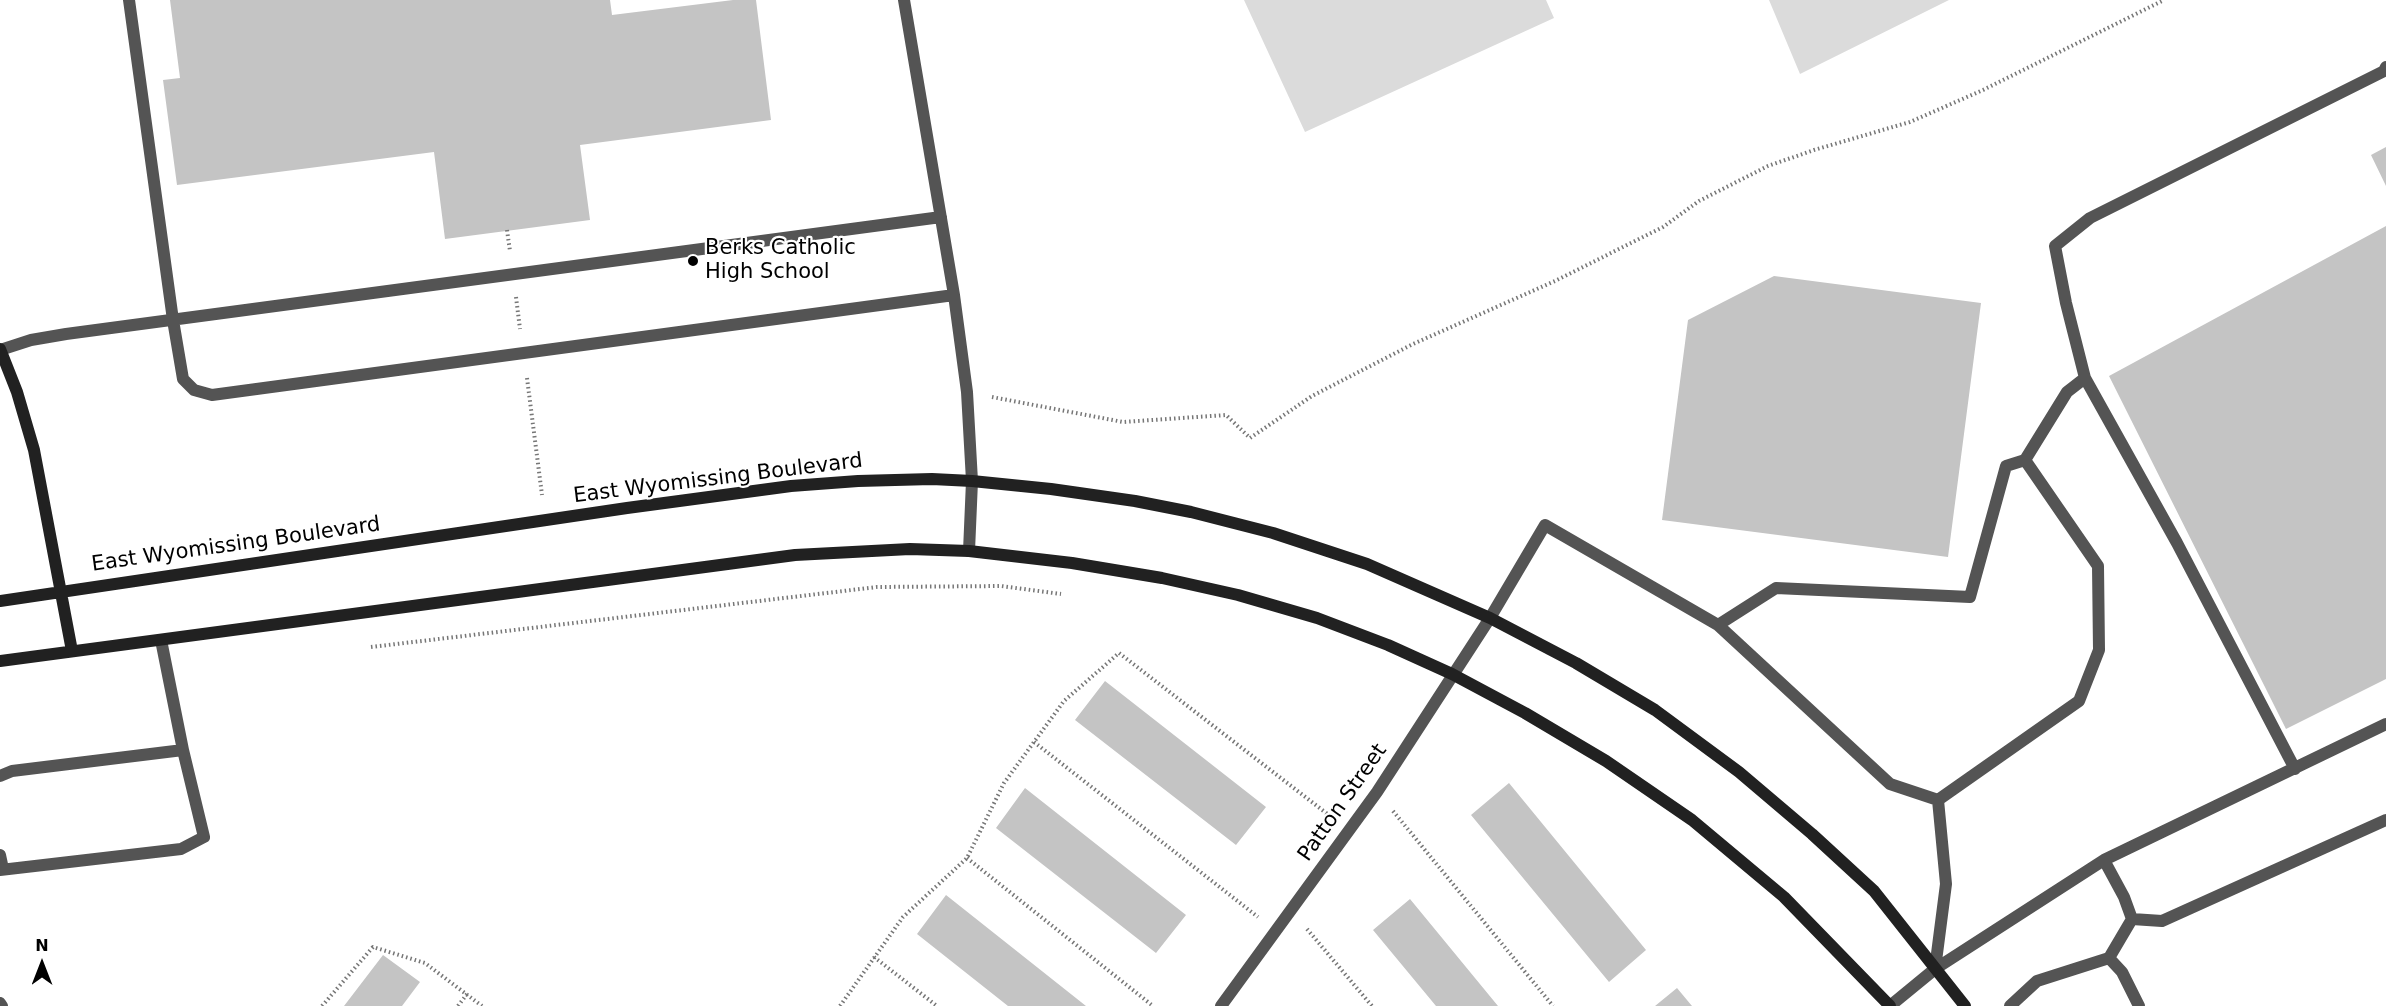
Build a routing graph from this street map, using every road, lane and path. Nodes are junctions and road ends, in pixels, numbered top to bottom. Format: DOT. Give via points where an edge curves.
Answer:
graph roads {
  1 [pos="129,0"];
  2 [pos="904,0"];
  3 [pos="2164,0"];
  4 [pos="2386,67"];
  5 [pos="941,217"];
  6 [pos="954,296"];
  7 [pos="173,320"];
  8 [pos="0,350"];
  9 [pos="2085,378"];
  10 [pos="967,392"];
  11 [pos="2025,460"];
  12 [pos="972,481"];
  13 [pos="969,551"];
  14 [pos="62,590"];
  15 [pos="1061,594"];
  16 [pos="0,601"];
  17 [pos="1490,618"];
  18 [pos="1718,625"];
  19 [pos="161,640"];
  20 [pos="371,647"];
  21 [pos="72,651"];
  22 [pos="0,662"];
  23 [pos="1452,674"];
  24 [pos="2386,724"];
  25 [pos="1034,742"];
  26 [pos="183,750"];
  27 [pos="2295,770"];
  28 [pos="0,776"];
  29 [pos="1377,792"];
  30 [pos="1938,800"];
  31 [pos="2386,820"];
  32 [pos="1349,831"];
  33 [pos="0,855"];
  34 [pos="966,858"];
  35 [pos="2104,860"];
  36 [pos="1,869"];
  37 [pos="1292,909"];
  38 [pos="2132,919"];
  39 [pos="1276,931"];
  40 [pos="874,957"];
  41 [pos="2109,958"];
  42 [pos="1935,969"];
  43 [pos="467,994"];
  44 [pos="322,1006"];
  45 [pos="458,1006"];
  46 [pos="482,1006"];
  47 [pos="840,1006"];
  48 [pos="938,1006"];
  49 [pos="1153,1006"];
  50 [pos="1221,1006"];
  51 [pos="1372,1006"];
  52 [pos="1553,1006"];
  53 [pos="1890,1006"];
  54 [pos="1965,1006"];
  55 [pos="2010,1006"];
  56 [pos="2139,1006"];
  1 -- 7 [label="street"];
  2 -- 5 [label="street"];
  3 -- 10 [label="path" via="1910,122 1768,166 1699,201 1663,227 1413,344 1312,396 1250,438 1226,415 1123,422"];
  4 -- 9 [label="street" via="2090,218 2055,246"];
  5 -- 6 [label="street"];
  5 -- 7 [label="street"];
  6 -- 7 [label="street" via="212,394 194,390 183,379"];
  6 -- 10 [label="street"];
  7 -- 8 [label="street" via="31,340"];
  8 -- 14 [label="street" via="34,450"];
  9 -- 11 [label="street" via="2067,392"];
  9 -- 27 [label="street" via="2177,543"];
  10 -- 12 [label="street"];
  11 -- 18 [label="street" via="2006,466 1970,597 1776,588"];
  11 -- 30 [label="street" via="2098,566 2099,650 2079,701"];
  12 -- 13 [label="street"];
  12 -- 14 [label="street, East Wyomissing Boulevard" via="791,486"];
  12 -- 17 [label="street, East Wyomissing Boulevard" via="1134,501 1273,533 1367,564"];
  13 -- 19 [label="street" via="846,551 743,560"];
  13 -- 23 [label="street" via="1095,567 1238,595 1317,618"];
  14 -- 16 [label="street, East Wyomissing Boulevard"];
  14 -- 21 [label="street"];
  15 -- 20 [label="path" via="1001,586 877,587"];
  17 -- 18 [label="street, Patton Street" via="1545,525"];
  17 -- 23 [label="street, Patton Street"];
  17 -- 42 [label="street, East Wyomissing Boulevard" via="1655,710 1739,772 1874,891"];
  18 -- 30 [label="street" via="1890,784"];
  19 -- 21 [label="street"];
  19 -- 26 [label="street"];
  21 -- 22 [label="street"];
  23 -- 29 [label="street, Patton Street"];
  23 -- 53 [label="street" via="1606,761 1692,820 1784,897"];
  24 -- 27 [label="street"];
  25 -- 32 [label="path" via="1064,701 1119,653"];
  25 -- 34 [label="path" via="1004,783"];
  25 -- 39 [label="path"];
  26 -- 28 [label="street" via="12,771"];
  26 -- 36 [label="street" via="204,837 181,849"];
  27 -- 35 [label="street"];
  29 -- 32 [label="street, Patton Street"];
  29 -- 52 [label="path"];
  30 -- 42 [label="street" via="1946,884"];
  31 -- 38 [label="street" via="2163,921"];
  32 -- 37 [label="street, Patton Street"];
  33 -- 36 [label="street"];
  34 -- 40 [label="path" via="903,917"];
  34 -- 49 [label="path"];
  35 -- 38 [label="street"];
  35 -- 42 [label="street"];
  37 -- 39 [label="street, Patton Street"];
  37 -- 51 [label="path"];
  38 -- 41 [label="street"];
  39 -- 50 [label="street, Patton Street"];
  40 -- 47 [label="path"];
  40 -- 48 [label="path"];
  41 -- 55 [label="street" via="2037,981"];
  41 -- 56 [label="street" via="2122,972"];
  42 -- 53 [label="street"];
  42 -- 54 [label="street, East Wyomissing Boulevard"];
  43 -- 44 [label="path" via="425,963 373,947"];
  43 -- 45 [label="path"];
  43 -- 46 [label="path"];
}
